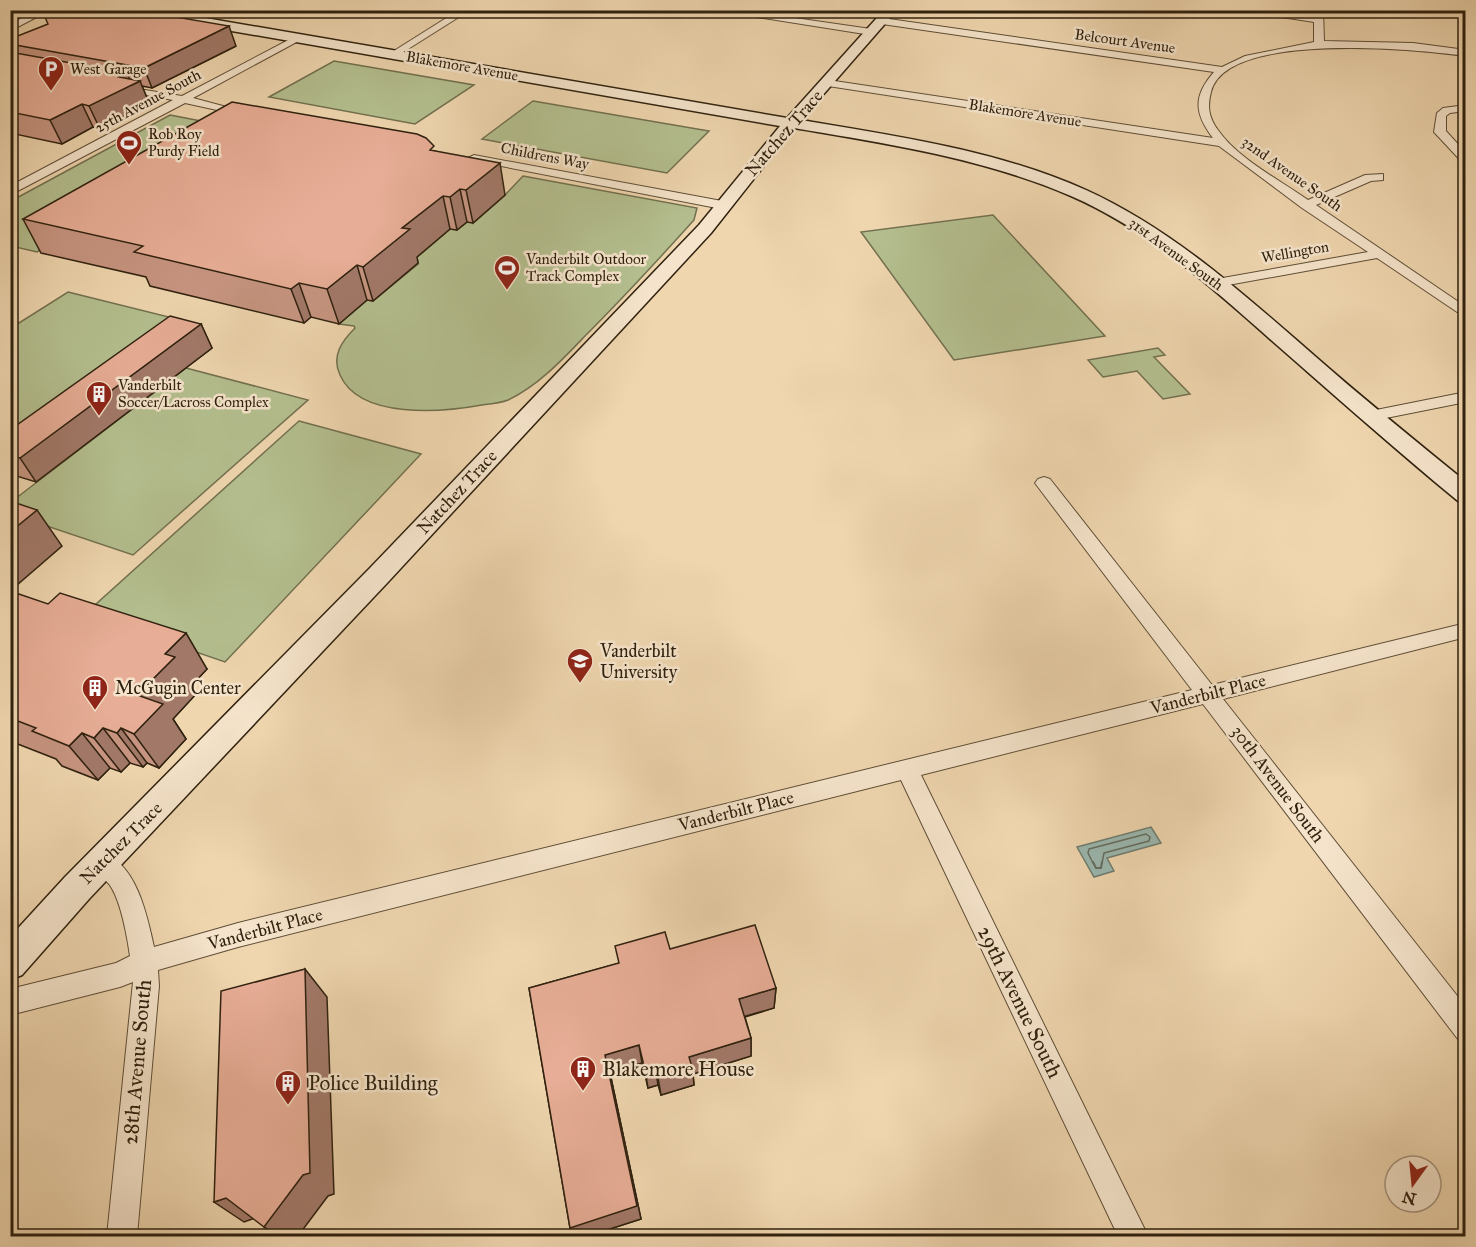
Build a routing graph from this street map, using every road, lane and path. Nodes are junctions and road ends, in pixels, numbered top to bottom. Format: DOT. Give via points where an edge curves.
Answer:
graph roads {
  1 [pos="46,10"];
  2 [pos="134,10"];
  3 [pos="466,10"];
  4 [pos="716,10"];
  5 [pos="1239,10"];
  6 [pos="1318,15"];
  7 [pos="881,21"];
  8 [pos="10,28"];
  9 [pos="299,38"];
  10 [pos="1319,39"];
  11 [pos="1466,53"];
  12 [pos="394,54"];
  13 [pos="1221,70"];
  14 [pos="828,83"];
  15 [pos="103,84"];
  16 [pos="183,99"];
  17 [pos="1466,108"];
  18 [pos="259,118"];
  19 [pos="790,123"];
  20 [pos="1222,143"];
  21 [pos="458,155"];
  22 [pos="1466,160"];
  23 [pos="1379,177"];
  24 [pos="10,191"];
  25 [pos="722,205"];
  26 [pos="1306,205"];
  27 [pos="1379,254"];
  28 [pos="1217,283"];
  29 [pos="1466,314"];
  30 [pos="1466,396"];
  31 [pos="1371,416"];
  32 [pos="1044,483"];
  33 [pos="1466,495"];
  34 [pos="1466,630"];
  35 [pos="1208,693"];
  36 [pos="907,768"];
  37 [pos="102,863"];
  38 [pos="145,962"];
  39 [pos="10,963"];
  40 [pos="10,1002"];
  41 [pos="1466,1029"];
  42 [pos="122,1236"];
  43 [pos="1133,1236"];
  1 -- 8 [label="street"];
  2 -- 9 [label="main road, Blakemore Avenue"];
  3 -- 12 [label="street"];
  4 -- 7 [label="street, Belcourt Avenue"];
  5 -- 6 [label="street"];
  6 -- 10 [label="street"];
  7 -- 13 [label="street, Belcourt Avenue"];
  7 -- 14 [label="main road, Natchez Trace"];
  9 -- 12 [label="main road, Blakemore Avenue"];
  9 -- 16 [label="street, 25th Avenue South"];
  10 -- 11 [label="street"];
  10 -- 13 [label="street"];
  12 -- 19 [label="main road, Blakemore Avenue"];
  13 -- 20 [label="street, 32nd Avenue South" via="1207,87 1203,110"];
  14 -- 19 [label="main road, Natchez Trace"];
  14 -- 20 [label="street, Blakemore Avenue"];
  15 -- 16 [label="street"];
  16 -- 18 [label="street"];
  16 -- 24 [label="street, 25th Avenue South"];
  17 -- 22 [label="street" via="1441,115 1440,132"];
  19 -- 25 [label="main road, Natchez Trace"];
  19 -- 28 [label="main road, 31st Avenue South" via="926,148 1023,172 1102,205 1140,226"];
  20 -- 26 [label="street, 32nd Avenue South"];
  21 -- 25 [label="street, Childrens Way"];
  23 -- 26 [label="street"];
  25 -- 37 [label="main road, Natchez Trace" via="705,228 424,527"];
  26 -- 27 [label="street, 32nd Avenue South"];
  27 -- 28 [label="street, Wellington"];
  27 -- 29 [label="street, 32nd Avenue South"];
  28 -- 31 [label="main road, 31st Avenue South"];
  30 -- 31 [label="street"];
  31 -- 33 [label="main road, 31st Avenue South"];
  32 -- 35 [label="street, 30th Avenue South"];
  34 -- 35 [label="street, Vanderbilt Place"];
  35 -- 36 [label="street, Vanderbilt Place"];
  35 -- 41 [label="street, 30th Avenue South"];
  36 -- 38 [label="street, Vanderbilt Place"];
  36 -- 43 [label="street, 29th Avenue South"];
  37 -- 38 [label="street, 28th Avenue South" via="118,877"];
  37 -- 39 [label="main road, Natchez Trace"];
  38 -- 40 [label="street, Vanderbilt Place" via="120,975"];
  38 -- 42 [label="street, 28th Avenue South" via="146,986"];
}
